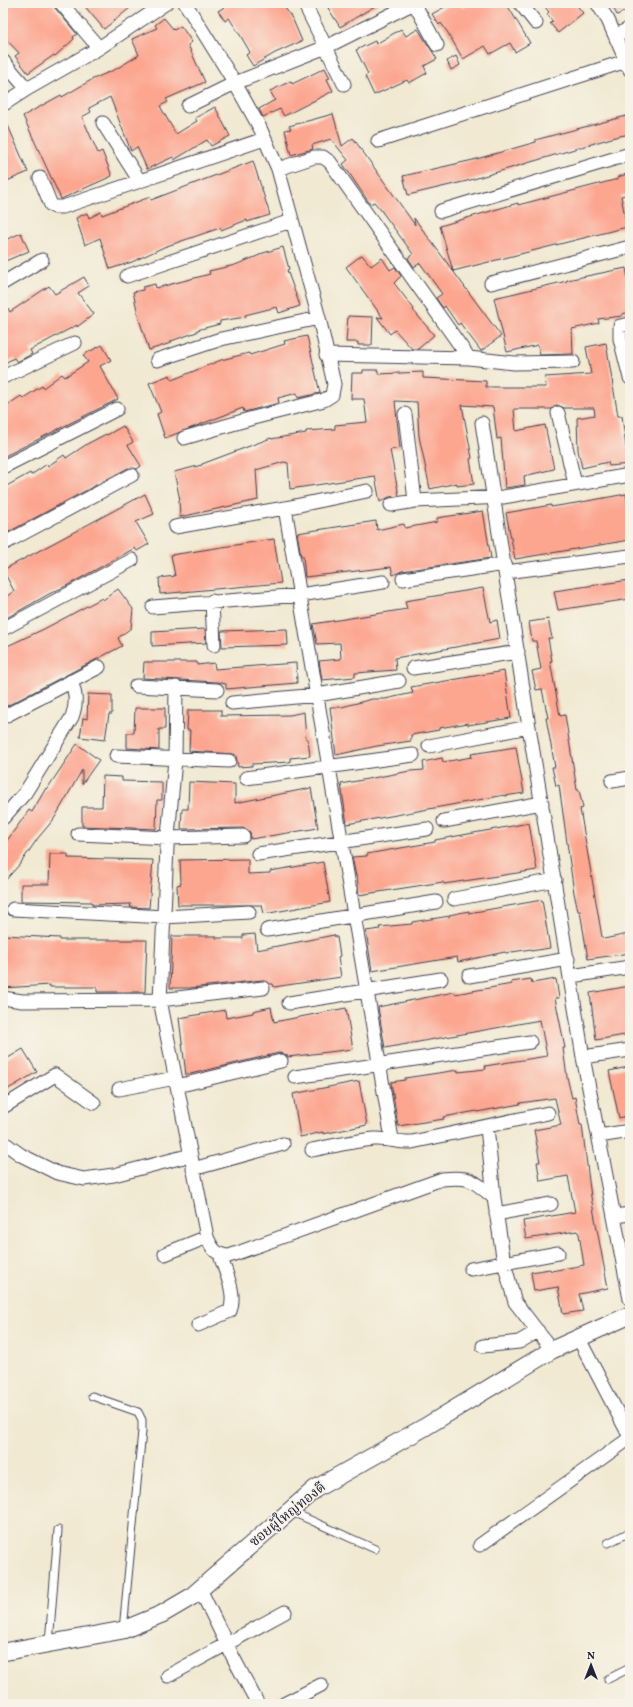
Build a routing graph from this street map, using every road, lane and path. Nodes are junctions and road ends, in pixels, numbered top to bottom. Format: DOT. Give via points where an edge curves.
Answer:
graph roads {
  1 [pos="61,3"];
  2 [pos="166,3"];
  3 [pos="185,3"];
  4 [pos="304,3"];
  5 [pos="414,3"];
  6 [pos="520,3"];
  7 [pos="597,3"];
  8 [pos="536,23"];
  9 [pos="630,28"];
  10 [pos="615,36"];
  11 [pos="437,45"];
  12 [pos="326,47"];
  13 [pos="99,48"];
  14 [pos="3,61"];
  15 [pos="628,65"];
  16 [pos="235,83"];
  17 [pos="344,84"];
  18 [pos="27,89"];
  19 [pos="4,104"];
  20 [pos="188,106"];
  21 [pos="104,123"];
  22 [pos="264,139"];
  23 [pos="378,141"];
  24 [pos="630,154"];
  25 [pos="278,169"];
  26 [pos="40,178"];
  27 [pos="138,180"];
  28 [pos="442,211"];
  29 [pos="292,221"];
  30 [pos="630,247"];
  31 [pos="42,260"];
  32 [pos="127,276"];
  33 [pos="3,283"];
  34 [pos="491,283"];
  35 [pos="318,318"];
  36 [pos="630,324"];
  37 [pos="75,343"];
  38 [pos="326,355"];
  39 [pos="469,358"];
  40 [pos="157,360"];
  41 [pos="574,362"];
  42 [pos="3,377"];
  43 [pos="630,378"];
  44 [pos="117,409"];
  45 [pos="558,413"];
  46 [pos="405,414"];
  47 [pos="482,423"];
  48 [pos="184,438"];
  49 [pos="3,467"];
  50 [pos="132,475"];
  51 [pos="630,475"];
  52 [pos="575,484"];
  53 [pos="367,491"];
  54 [pos="494,497"];
  55 [pos="415,501"];
  56 [pos="391,505"];
  57 [pos="285,508"];
  58 [pos="175,527"];
  59 [pos="3,544"];
  60 [pos="630,556"];
  61 [pos="132,560"];
  62 [pos="505,568"];
  63 [pos="403,579"];
  64 [pos="383,582"];
  65 [pos="300,595"];
  66 [pos="212,602"];
  67 [pos="153,607"];
  68 [pos="3,629"];
  69 [pos="214,645"];
  70 [pos="518,652"];
  71 [pos="100,667"];
  72 [pos="413,668"];
  73 [pos="70,681"];
  74 [pos="399,681"];
  75 [pos="136,686"];
  76 [pos="176,687"];
  77 [pos="217,690"];
  78 [pos="317,695"];
  79 [pos="232,703"];
  80 [pos="3,717"];
  81 [pos="529,727"];
  82 [pos="429,746"];
  83 [pos="413,755"];
  84 [pos="116,756"];
  85 [pos="175,760"];
  86 [pos="228,761"];
  87 [pos="329,767"];
  88 [pos="246,778"];
  89 [pos="630,778"];
  90 [pos="612,781"];
  91 [pos="542,803"];
  92 [pos="3,818"];
  93 [pos="444,821"];
  94 [pos="427,830"];
  95 [pos="78,834"];
  96 [pos="243,836"];
  97 [pos="168,838"];
  98 [pos="341,842"];
  99 [pos="258,854"];
  100 [pos="555,880"];
  101 [pos="454,899"];
  102 [pos="436,902"];
  103 [pos="13,909"];
  104 [pos="249,912"];
  105 [pos="354,916"];
  106 [pos="165,917"];
  107 [pos="267,930"];
  108 [pos="568,959"];
  109 [pos="630,967"];
  110 [pos="469,976"];
  111 [pos="571,976"];
  112 [pos="442,978"];
  113 [pos="263,988"];
  114 [pos="367,990"];
  115 [pos="3,998"];
  116 [pos="160,1000"];
  117 [pos="289,1002"];
  118 [pos="530,1042"];
  119 [pos="630,1050"];
  120 [pos="583,1058"];
  121 [pos="281,1061"];
  122 [pos="379,1065"];
  123 [pos="295,1077"];
  124 [pos="176,1082"];
  125 [pos="119,1089"];
  126 [pos="94,1103"];
  127 [pos="3,1107"];
  128 [pos="548,1113"];
  129 [pos="487,1126"];
  130 [pos="630,1131"];
  131 [pos="599,1136"];
  132 [pos="392,1139"];
  133 [pos="3,1142"];
  134 [pos="283,1144"];
  135 [pos="312,1150"];
  136 [pos="191,1155"];
  137 [pos="193,1169"];
  138 [pos="494,1198"];
  139 [pos="551,1204"];
  140 [pos="496,1214"];
  141 [pos="630,1214"];
  142 [pos="615,1216"];
  143 [pos="207,1237"];
  144 [pos="558,1253"];
  145 [pos="165,1254"];
  146 [pos="220,1255"];
  147 [pos="504,1263"];
  148 [pos="471,1268"];
  149 [pos="630,1299"];
  150 [pos="630,1315"];
  151 [pos="198,1325"];
  152 [pos="538,1331"];
  153 [pos="579,1339"];
  154 [pos="484,1346"];
  155 [pos="552,1350"];
  156 [pos="92,1396"];
  157 [pos="629,1431"];
  158 [pos="290,1511"];
  159 [pos="58,1530"];
  160 [pos="630,1532"];
  161 [pos="608,1543"];
  162 [pos="480,1544"];
  163 [pos="375,1549"];
  164 [pos="200,1589"];
  165 [pos="285,1612"];
  166 [pos="123,1630"];
  167 [pos="48,1643"];
  168 [pos="226,1644"];
  169 [pos="3,1652"];
  170 [pos="630,1668"];
  171 [pos="168,1676"];
  172 [pos="608,1679"];
  173 [pos="321,1685"];
  174 [pos="258,1704"];
  175 [pos="284,1704"];
  1 -- 13 [label="street"];
  2 -- 13 [label="street"];
  3 -- 16 [label="street"];
  4 -- 12 [label="street"];
  5 -- 11 [label="street"];
  5 -- 12 [label="street"];
  6 -- 8 [label="street"];
  7 -- 10 [label="street" via="606,15"];
  9 -- 10 [label="street"];
  10 -- 15 [label="street"];
  12 -- 16 [label="street"];
  12 -- 17 [label="street"];
  13 -- 18 [label="street"];
  14 -- 18 [label="street"];
  15 -- 23 [label="street"];
  16 -- 20 [label="street"];
  16 -- 22 [label="street"];
  18 -- 19 [label="street"];
  21 -- 27 [label="street"];
  22 -- 25 [label="street"];
  22 -- 27 [label="street"];
  24 -- 28 [label="street"];
  25 -- 29 [label="street"];
  25 -- 39 [label="street" via="314,157 322,157 330,162"];
  26 -- 27 [label="street" via="51,205 55,207 73,205"];
  29 -- 32 [label="street"];
  29 -- 35 [label="street"];
  30 -- 34 [label="street"];
  31 -- 33 [label="street"];
  35 -- 38 [label="street"];
  35 -- 40 [label="street" via="221,339"];
  36 -- 43 [label="street" via="620,326 620,339"];
  37 -- 42 [label="street"];
  38 -- 39 [label="street"];
  38 -- 48 [label="street" via="334,384 332,395 324,400"];
  39 -- 41 [label="street" via="514,363"];
  44 -- 49 [label="street"];
  45 -- 52 [label="street"];
  46 -- 55 [label="street"];
  47 -- 54 [label="street"];
  50 -- 59 [label="street"];
  51 -- 52 [label="street"];
  52 -- 54 [label="street" via="503,498"];
  53 -- 57 [label="street"];
  54 -- 55 [label="street"];
  54 -- 62 [label="street"];
  55 -- 56 [label="street"];
  57 -- 58 [label="street"];
  57 -- 65 [label="street"];
  60 -- 62 [label="street"];
  61 -- 68 [label="street"];
  62 -- 63 [label="street"];
  62 -- 70 [label="street"];
  64 -- 65 [label="street"];
  65 -- 66 [label="street"];
  65 -- 78 [label="street"];
  66 -- 67 [label="street"];
  66 -- 69 [label="street"];
  70 -- 72 [label="street"];
  70 -- 81 [label="street"];
  71 -- 73 [label="street"];
  73 -- 80 [label="street"];
  73 -- 92 [label="street" via="76,695 72,717 25,793"];
  74 -- 78 [label="street"];
  75 -- 76 [label="street"];
  76 -- 77 [label="street"];
  76 -- 85 [label="street"];
  78 -- 79 [label="street"];
  78 -- 87 [label="street"];
  81 -- 82 [label="street"];
  81 -- 91 [label="street"];
  83 -- 87 [label="street"];
  84 -- 85 [label="street"];
  85 -- 86 [label="street"];
  85 -- 97 [label="street"];
  87 -- 88 [label="street"];
  87 -- 98 [label="street"];
  89 -- 90 [label="street"];
  91 -- 93 [label="street"];
  91 -- 100 [label="street"];
  94 -- 98 [label="street"];
  95 -- 97 [label="street"];
  96 -- 97 [label="street"];
  97 -- 106 [label="street"];
  98 -- 99 [label="street"];
  98 -- 105 [label="street"];
  100 -- 101 [label="street"];
  100 -- 108 [label="street"];
  102 -- 105 [label="street"];
  103 -- 106 [label="street"];
  104 -- 106 [label="street"];
  105 -- 107 [label="street"];
  105 -- 114 [label="street"];
  106 -- 116 [label="street"];
  108 -- 110 [label="street"];
  108 -- 111 [label="street"];
  109 -- 111 [label="street"];
  111 -- 120 [label="street"];
  112 -- 114 [label="street"];
  113 -- 116 [label="street"];
  114 -- 117 [label="street"];
  114 -- 122 [label="street"];
  115 -- 116 [label="street" via="22,1001"];
  116 -- 124 [label="street"];
  118 -- 122 [label="street"];
  119 -- 120 [label="street"];
  120 -- 131 [label="street"];
  121 -- 124 [label="street"];
  122 -- 123 [label="street"];
  122 -- 132 [label="street"];
  124 -- 125 [label="street"];
  124 -- 136 [label="street"];
  126 -- 127 [label="street" via="55,1076"];
  128 -- 129 [label="street"];
  129 -- 132 [label="street" via="412,1142"];
  129 -- 138 [label="street"];
  130 -- 131 [label="street"];
  131 -- 142 [label="street"];
  132 -- 135 [label="street" via="375,1139"];
  133 -- 136 [label="street" via="21,1155 57,1173 84,1179 114,1175"];
  134 -- 137 [label="street"];
  136 -- 137 [label="street"];
  137 -- 143 [label="street"];
  138 -- 140 [label="street"];
  138 -- 146 [label="street" via="473,1180 442,1180 229,1256"];
  139 -- 140 [label="street"];
  140 -- 147 [label="street"];
  141 -- 142 [label="street"];
  142 -- 149 [label="street"];
  143 -- 145 [label="street"];
  143 -- 146 [label="street" via="211,1248"];
  144 -- 147 [label="street"];
  146 -- 151 [label="street" via="233,1303 230,1310"];
  147 -- 148 [label="street"];
  147 -- 152 [label="street" via="515,1302"];
  150 -- 153 [label="street, ซอยผู้ใหญ่ทองดี"];
  152 -- 154 [label="street" via="519,1342"];
  152 -- 155 [label="street"];
  153 -- 155 [label="street, ซอยผู้ใหญ่ทองดี"];
  153 -- 157 [label="street"];
  155 -- 158 [label="street, ซอยผู้ใหญ่ทองดี" via="425,1427 315,1489"];
  156 -- 166 [label="lane" via="138,1412 142,1420"];
  157 -- 162 [label="street"];
  158 -- 163 [label="lane"];
  158 -- 164 [label="street, ซอยผู้ใหญ่ทองดี"];
  159 -- 167 [label="lane"];
  160 -- 161 [label="lane"];
  164 -- 166 [label="street, ซอยผู้ใหญ่ทองดี" via="162,1614"];
  164 -- 168 [label="street"];
  165 -- 168 [label="street"];
  166 -- 167 [label="street, ซอยผู้ใหญ่ทองดี"];
  167 -- 169 [label="street, ซอยผู้ใหญ่ทองดี"];
  168 -- 171 [label="street"];
  168 -- 174 [label="street"];
  170 -- 172 [label="lane"];
  173 -- 175 [label="street"];
}
